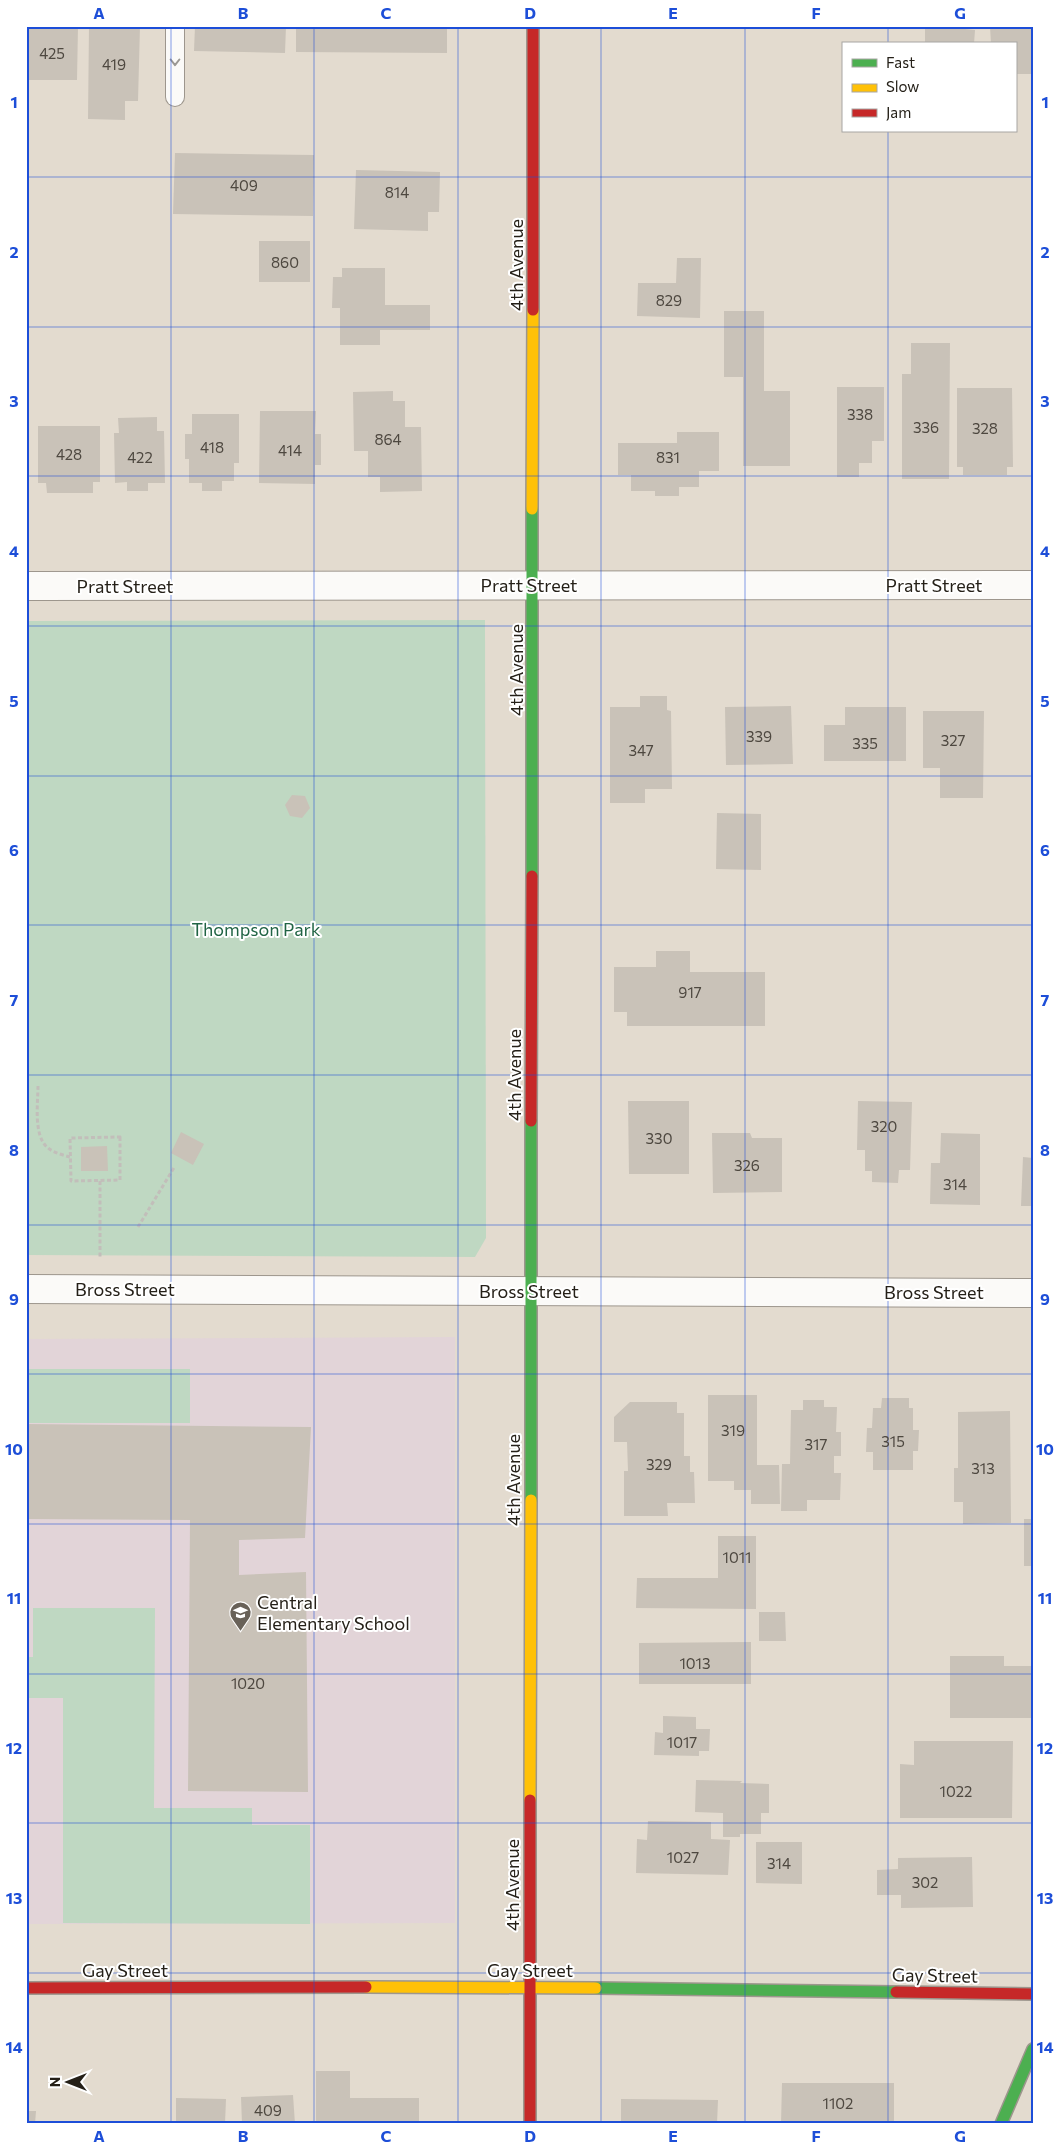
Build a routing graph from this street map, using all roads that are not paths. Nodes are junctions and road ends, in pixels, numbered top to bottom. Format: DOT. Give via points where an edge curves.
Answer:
graph roads {
  1 [pos="175,26"];
  2 [pos="533,26"];
  3 [pos="174,97"];
  4 [pos="534,585"];
  5 [pos="1033,585"];
  6 [pos="26,586"];
  7 [pos="26,1289"];
  8 [pos="531,1291"];
  9 [pos="1033,1292"];
  10 [pos="529,1987"];
  11 [pos="26,1988"];
  12 [pos="1033,1994"];
  13 [pos="1033,2049"];
  14 [pos="530,2124"];
  15 [pos="1001,2124"];
  1 -- 3 [label="lane, one-way"];
  2 -- 4 [label="street, 4th Avenue"];
  4 -- 5 [label="street, Pratt Street"];
  4 -- 6 [label="street, Pratt Street"];
  4 -- 8 [label="street, 4th Avenue"];
  7 -- 8 [label="street, Bross Street"];
  8 -- 9 [label="street, Bross Street"];
  8 -- 10 [label="street, 4th Avenue"];
  10 -- 11 [label="street, Gay Street"];
  10 -- 12 [label="street, Gay Street"];
  10 -- 14 [label="street, 4th Avenue"];
  13 -- 15 [label="street"];
}
